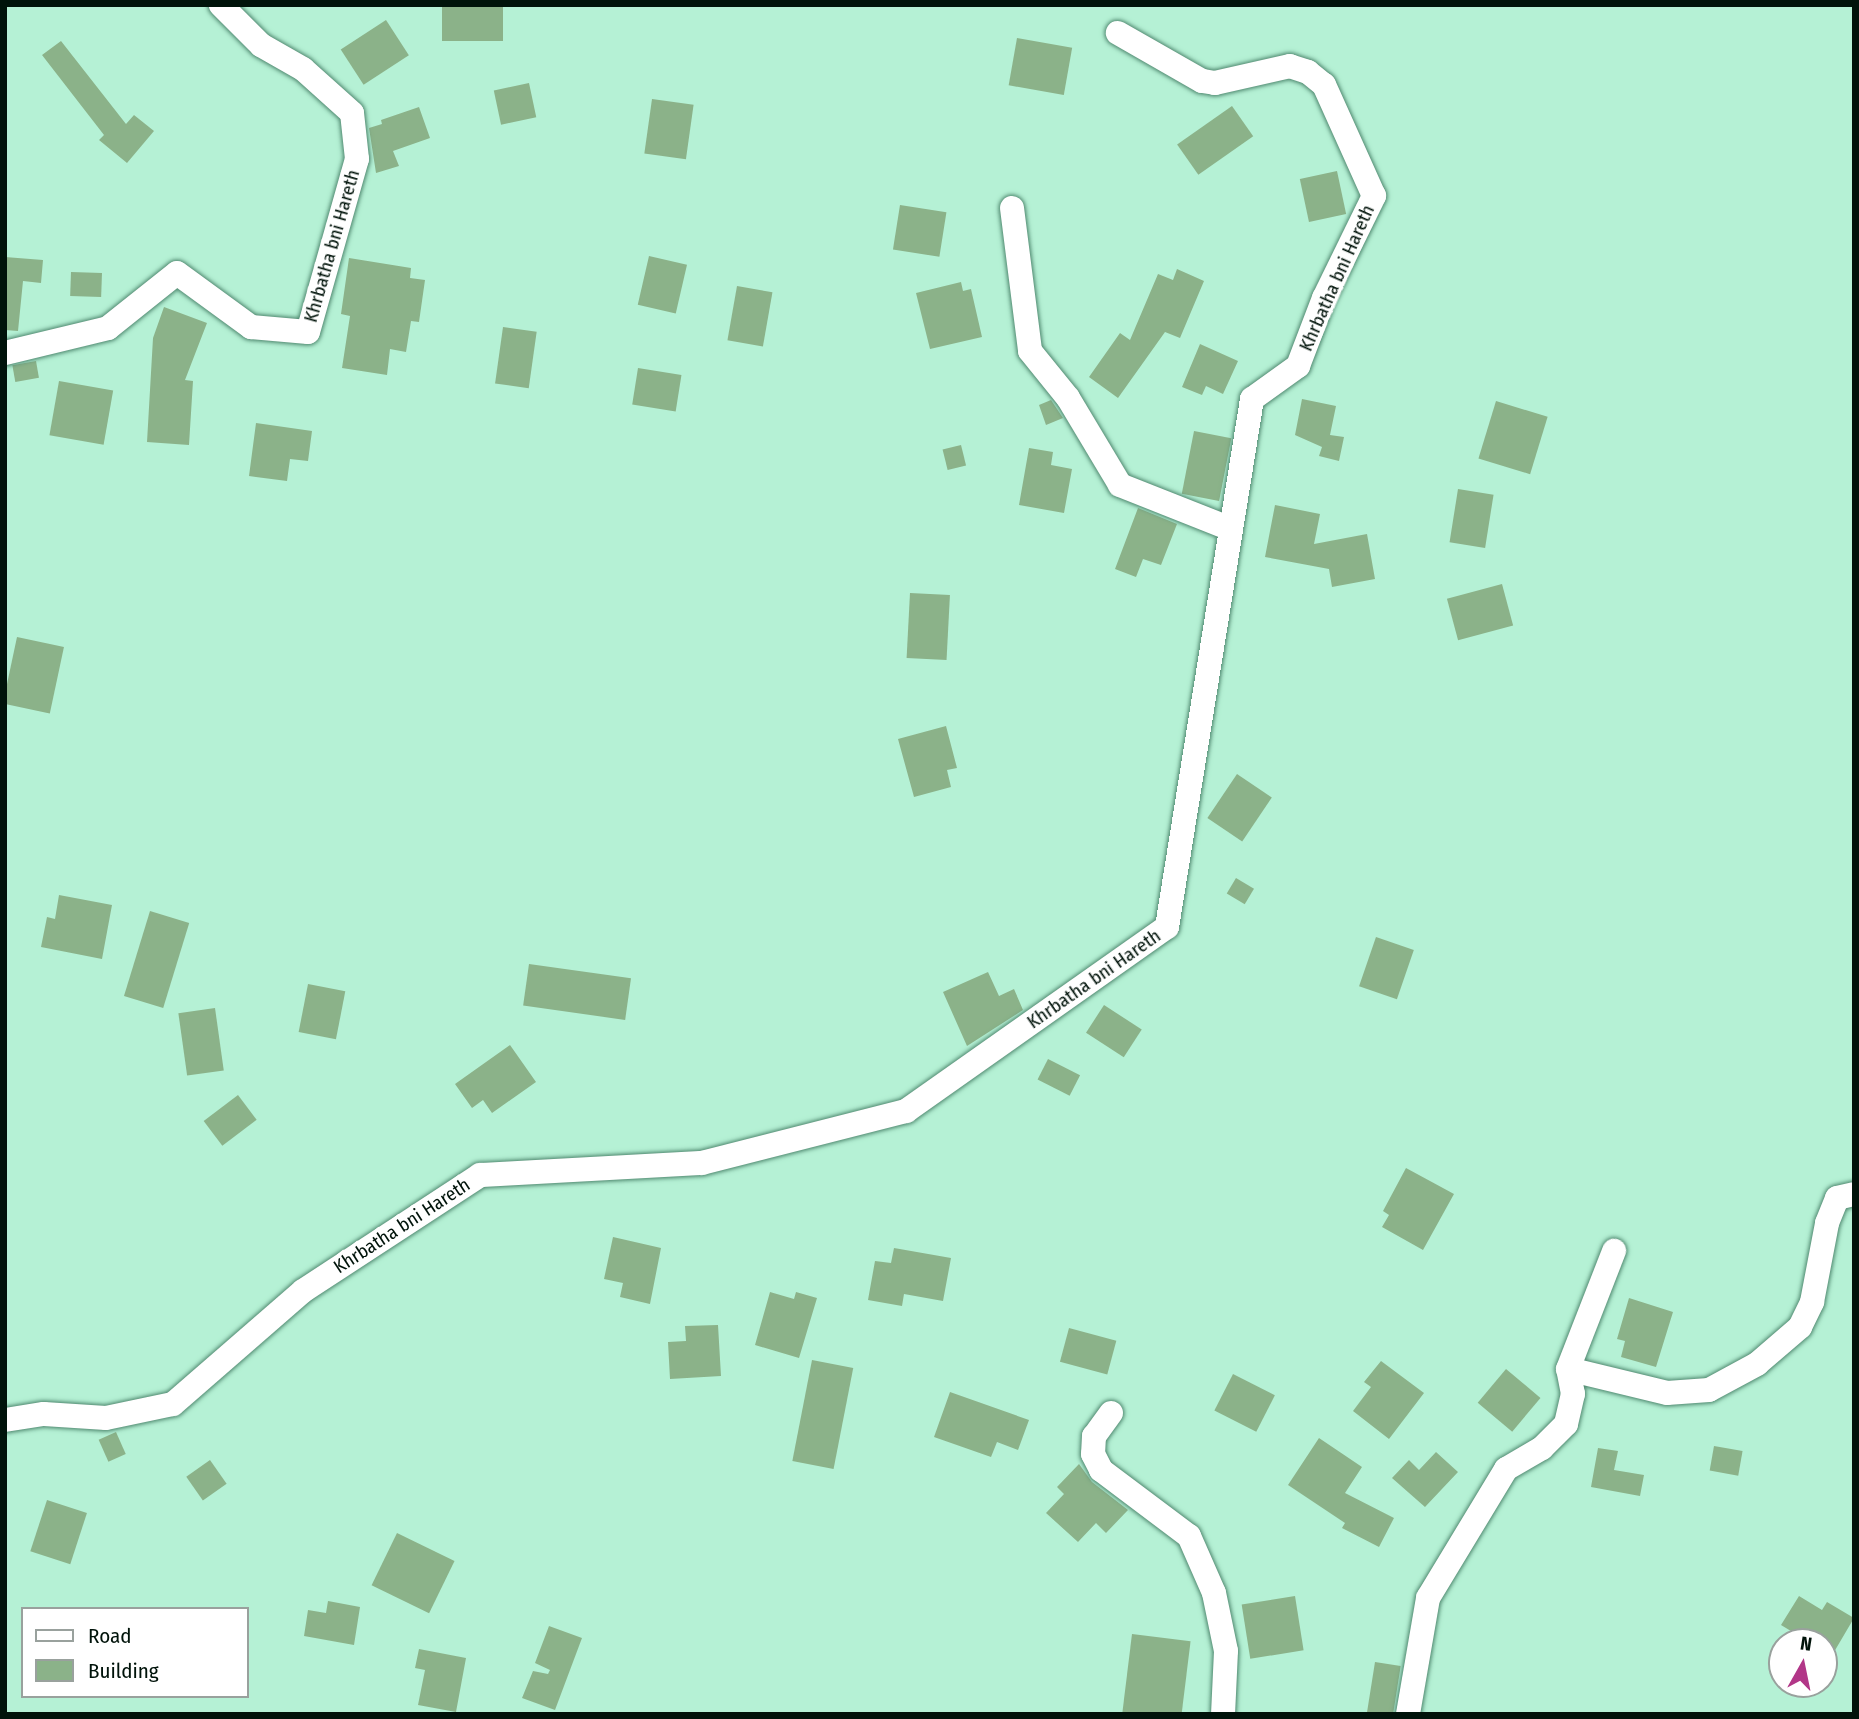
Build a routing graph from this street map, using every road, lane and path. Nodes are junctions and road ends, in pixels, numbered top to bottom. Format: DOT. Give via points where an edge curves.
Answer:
graph roads {
  1 [pos="221,5"];
  2 [pos="1118,33"];
  3 [pos="1012,208"];
  4 [pos="5,353"];
  5 [pos="1231,529"];
  6 [pos="1854,1194"];
  7 [pos="1614,1251"];
  8 [pos="1568,1369"];
  9 [pos="1111,1413"];
  10 [pos="5,1420"];
  11 [pos="1223,1714"];
  12 [pos="1408,1714"];
  1 -- 4 [label="street, Khrbatha bni Hareth" via="261,45 303,69 352,113 357,159 308,332 251,327 177,273 108,328"];
  2 -- 5 [label="street, Khrbatha bni Hareth" via="1202,81 1215,83 1290,66 1308,72 1324,85 1374,196 1324,298 1298,366 1252,399"];
  3 -- 5 [label="street" via="1030,351 1068,398 1120,485"];
  5 -- 10 [label="street, Khrbatha bni Hareth" via="1167,927 906,1111 702,1163 480,1175 303,1291 173,1404 106,1418 44,1414"];
  6 -- 8 [label="street" via="1836,1198 1826,1223 1812,1302 1800,1327 1757,1364 1709,1390 1667,1392"];
  7 -- 8 [label="street"];
  8 -- 12 [label="street" via="1573,1394 1566,1424 1542,1448 1506,1469 1428,1598"];
  9 -- 11 [label="street" via="1094,1436 1093,1454 1101,1470 1189,1536 1214,1593 1226,1651"];
}
